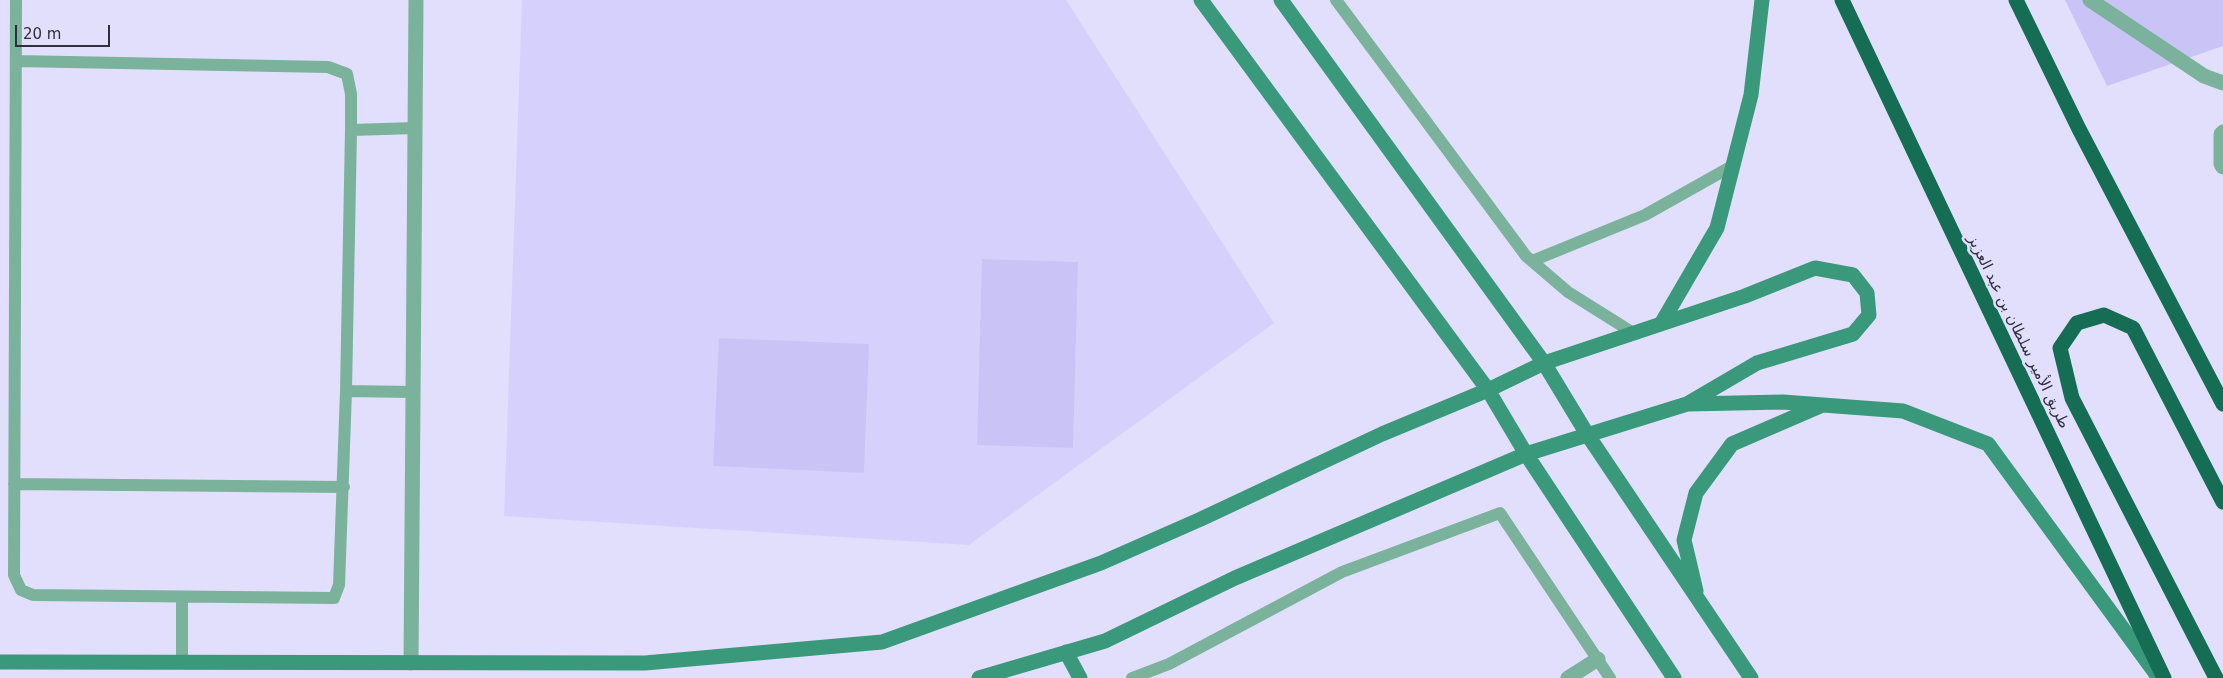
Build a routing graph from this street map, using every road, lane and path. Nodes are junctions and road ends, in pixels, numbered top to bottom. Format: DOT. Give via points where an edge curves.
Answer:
graph roads {
  1 [pos="16,0"];
  2 [pos="416,0"];
  3 [pos="1201,0"];
  4 [pos="1281,0"];
  5 [pos="1336,0"];
  6 [pos="1762,0"];
  7 [pos="1842,0"];
  8 [pos="2016,0"];
  9 [pos="2090,0"];
  10 [pos="16,61"];
  11 [pos="2223,83"];
  12 [pos="415,128"];
  13 [pos="351,130"];
  14 [pos="2223,132"];
  15 [pos="1734,165"];
  16 [pos="2223,167"];
  17 [pos="1532,261"];
  18 [pos="1660,324"];
  19 [pos="1635,334"];
  20 [pos="1544,363"];
  21 [pos="346,390"];
  22 [pos="1488,390"];
  23 [pos="413,392"];
  24 [pos="1687,404"];
  25 [pos="2223,404"];
  26 [pos="1822,405"];
  27 [pos="1586,434"];
  28 [pos="1526,454"];
  29 [pos="14,484"];
  30 [pos="344,487"];
  31 [pos="2223,502"];
  32 [pos="182,597"];
  33 [pos="1698,600"];
  34 [pos="1066,652"];
  35 [pos="1598,659"];
  36 [pos="0,662"];
  37 [pos="182,662"];
  38 [pos="411,663"];
  39 [pos="979,678"];
  40 [pos="1080,678"];
  41 [pos="1132,678"];
  42 [pos="1568,678"];
  43 [pos="1610,678"];
  44 [pos="1674,678"];
  45 [pos="1751,678"];
  46 [pos="2160,678"];
  47 [pos="2164,678"];
  48 [pos="2216,678"];
  1 -- 10 [label="lane"];
  2 -- 12 [label="street"];
  3 -- 22 [label="street"];
  4 -- 20 [label="street"];
  5 -- 17 [label="lane"];
  6 -- 15 [label="street" via="1751,95"];
  7 -- 47 [label="highway, طريق الأمير سلطان بن عبد العزيز"];
  8 -- 25 [label="highway" via="2079,129"];
  9 -- 11 [label="street" via="2204,76"];
  10 -- 13 [label="lane" via="328,66 346,74 351,94"];
  10 -- 29 [label="lane"];
  12 -- 13 [label="lane"];
  12 -- 23 [label="street"];
  13 -- 21 [label="lane"];
  14 -- 16 [label="street"];
  15 -- 17 [label="lane" via="1645,215"];
  15 -- 18 [label="street" via="1717,228"];
  17 -- 19 [label="lane" via="1568,292"];
  18 -- 19 [label="street"];
  18 -- 24 [label="street" via="1745,296 1815,268 1853,275 1867,293 1870,315 1853,334 1757,363"];
  19 -- 20 [label="street"];
  20 -- 22 [label="street"];
  20 -- 27 [label="street"];
  21 -- 23 [label="lane"];
  21 -- 30 [label="lane"];
  22 -- 28 [label="street"];
  22 -- 38 [label="street" via="1382,434 1101,563 882,642 645,663"];
  23 -- 38 [label="street"];
  24 -- 26 [label="street" via="1783,402"];
  24 -- 27 [label="street"];
  26 -- 33 [label="street" via="1732,444 1696,493 1684,540"];
  26 -- 46 [label="street" via="1903,411 1988,444"];
  27 -- 28 [label="street"];
  27 -- 33 [label="street"];
  28 -- 34 [label="street" via="1235,578 1105,641"];
  28 -- 44 [label="street"];
  29 -- 30 [label="lane"];
  29 -- 32 [label="lane" via="14,574 20,590 33,595"];
  30 -- 32 [label="lane" via="339,585 334,598"];
  31 -- 48 [label="highway" via="2133,328 2104,315 2077,323 2060,348 2072,398"];
  32 -- 37 [label="lane"];
  33 -- 45 [label="street"];
  34 -- 39 [label="street"];
  34 -- 40 [label="street"];
  35 -- 41 [label="lane" via="1500,513 1342,572 1169,664"];
  35 -- 42 [label="street"];
  35 -- 43 [label="lane"];
  36 -- 37 [label="street"];
  37 -- 38 [label="street"];
}
